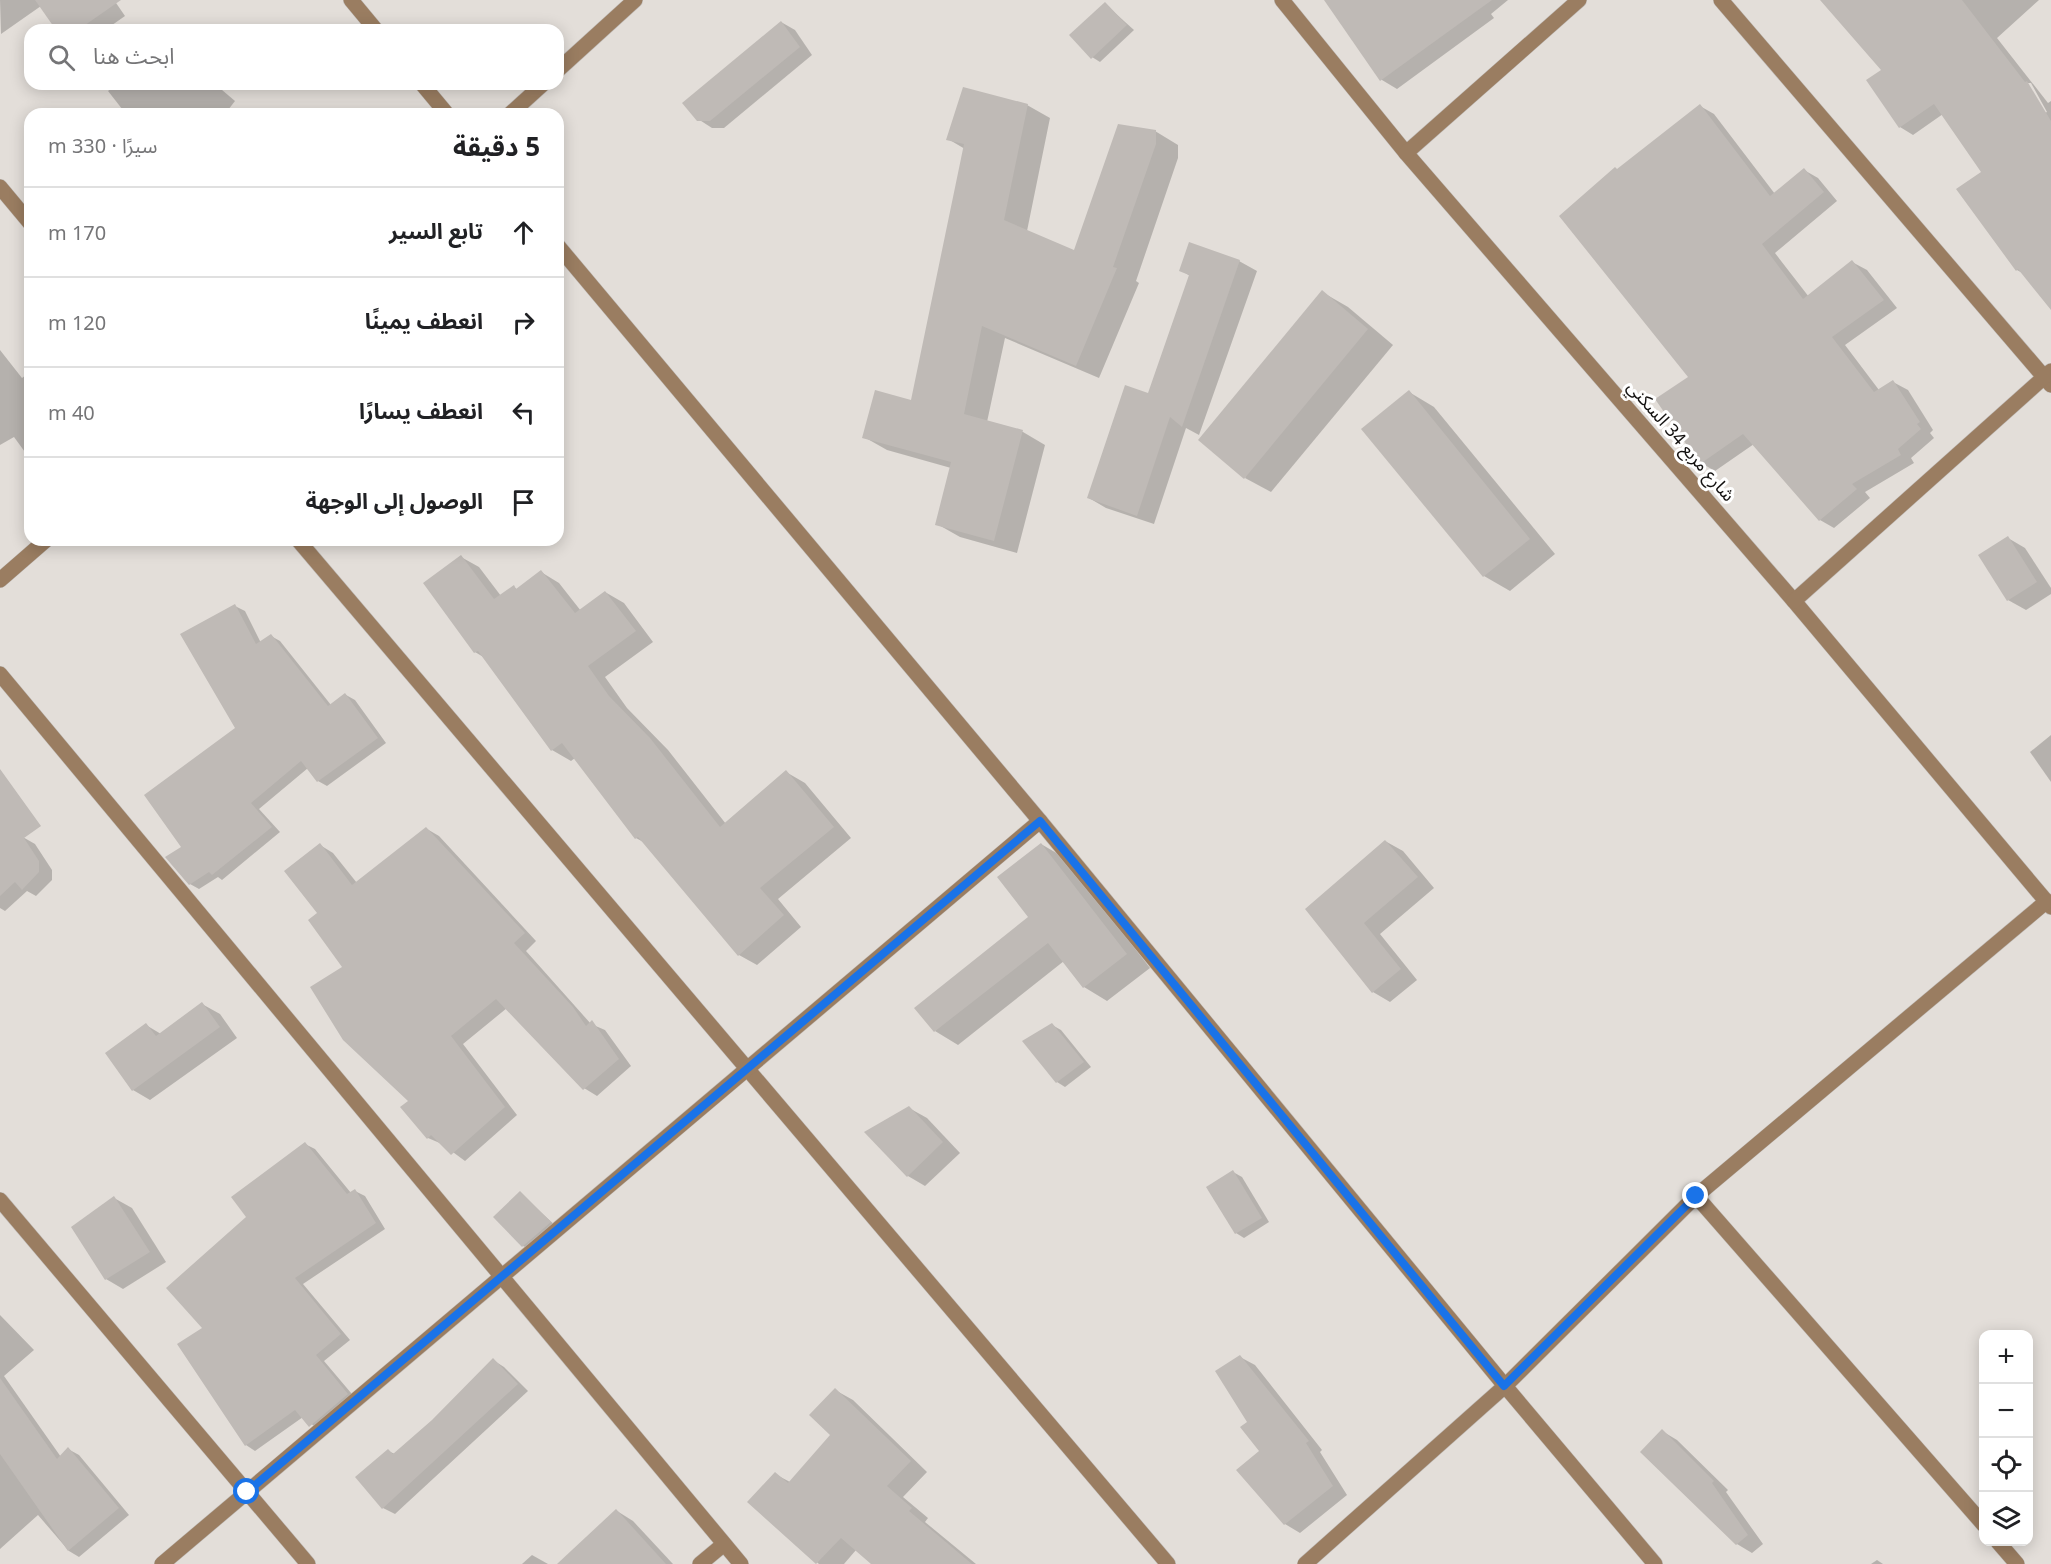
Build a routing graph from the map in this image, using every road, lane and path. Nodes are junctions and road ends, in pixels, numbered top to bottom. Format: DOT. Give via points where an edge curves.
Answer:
graph roads {
  1 [pos="351,0"];
  2 [pos="635,0"];
  3 [pos="1282,0"];
  4 [pos="1579,0"];
  5 [pos="1721,0"];
  6 [pos="371,24"];
  7 [pos="564,65"];
  8 [pos="427,90"];
  9 [pos="536,90"];
  10 [pos="442,108"];
  11 [pos="517,108"];
  12 [pos="1406,153"];
  13 [pos="0,187"];
  14 [pos="24,216"];
  15 [pos="564,253"];
  16 [pos="2049,378"];
  17 [pos="39,546"];
  18 [pos="303,546"];
  19 [pos="0,580"];
  20 [pos="1794,601"];
  21 [pos="0,674"];
  22 [pos="1040,821"];
  23 [pos="2049,904"];
  24 [pos="748,1069"];
  25 [pos="1696,1196"];
  26 [pos="0,1200"];
  27 [pos="503,1278"];
  28 [pos="1504,1386"];
  29 [pos="247,1492"];
  30 [pos="1979,1521"];
  31 [pos="724,1544"];
  32 [pos="2001,1546"];
  33 [pos="162,1564"];
  34 [pos="308,1564"];
  35 [pos="700,1564"];
  36 [pos="741,1564"];
  37 [pos="1168,1564"];
  38 [pos="1305,1564"];
  39 [pos="1655,1564"];
  40 [pos="2017,1564"];
  1 -- 6 [label="street"];
  2 -- 7 [label="street"];
  3 -- 12 [label="street, شارع مربع 34 السكني"];
  4 -- 12 [label="street"];
  5 -- 16 [label="street"];
  8 -- 10 [label="street"];
  9 -- 11 [label="street"];
  12 -- 20 [label="street, شارع مربع 34 السكني"];
  13 -- 14 [label="street"];
  15 -- 22 [label="street"];
  16 -- 20 [label="street"];
  17 -- 19 [label="street"];
  18 -- 24 [label="street"];
  20 -- 23 [label="street, شارع مربع 34 السكني"];
  21 -- 27 [label="street"];
  22 -- 24 [label="street"];
  22 -- 28 [label="street"];
  23 -- 25 [label="street"];
  24 -- 27 [label="street"];
  24 -- 37 [label="street"];
  25 -- 28 [label="street"];
  25 -- 30 [label="street"];
  26 -- 29 [label="street"];
  27 -- 29 [label="street"];
  27 -- 31 [label="street"];
  28 -- 38 [label="street"];
  28 -- 39 [label="street"];
  29 -- 33 [label="street"];
  29 -- 34 [label="street"];
  31 -- 35 [label="street"];
  31 -- 36 [label="street"];
  32 -- 40 [label="street"];
}
